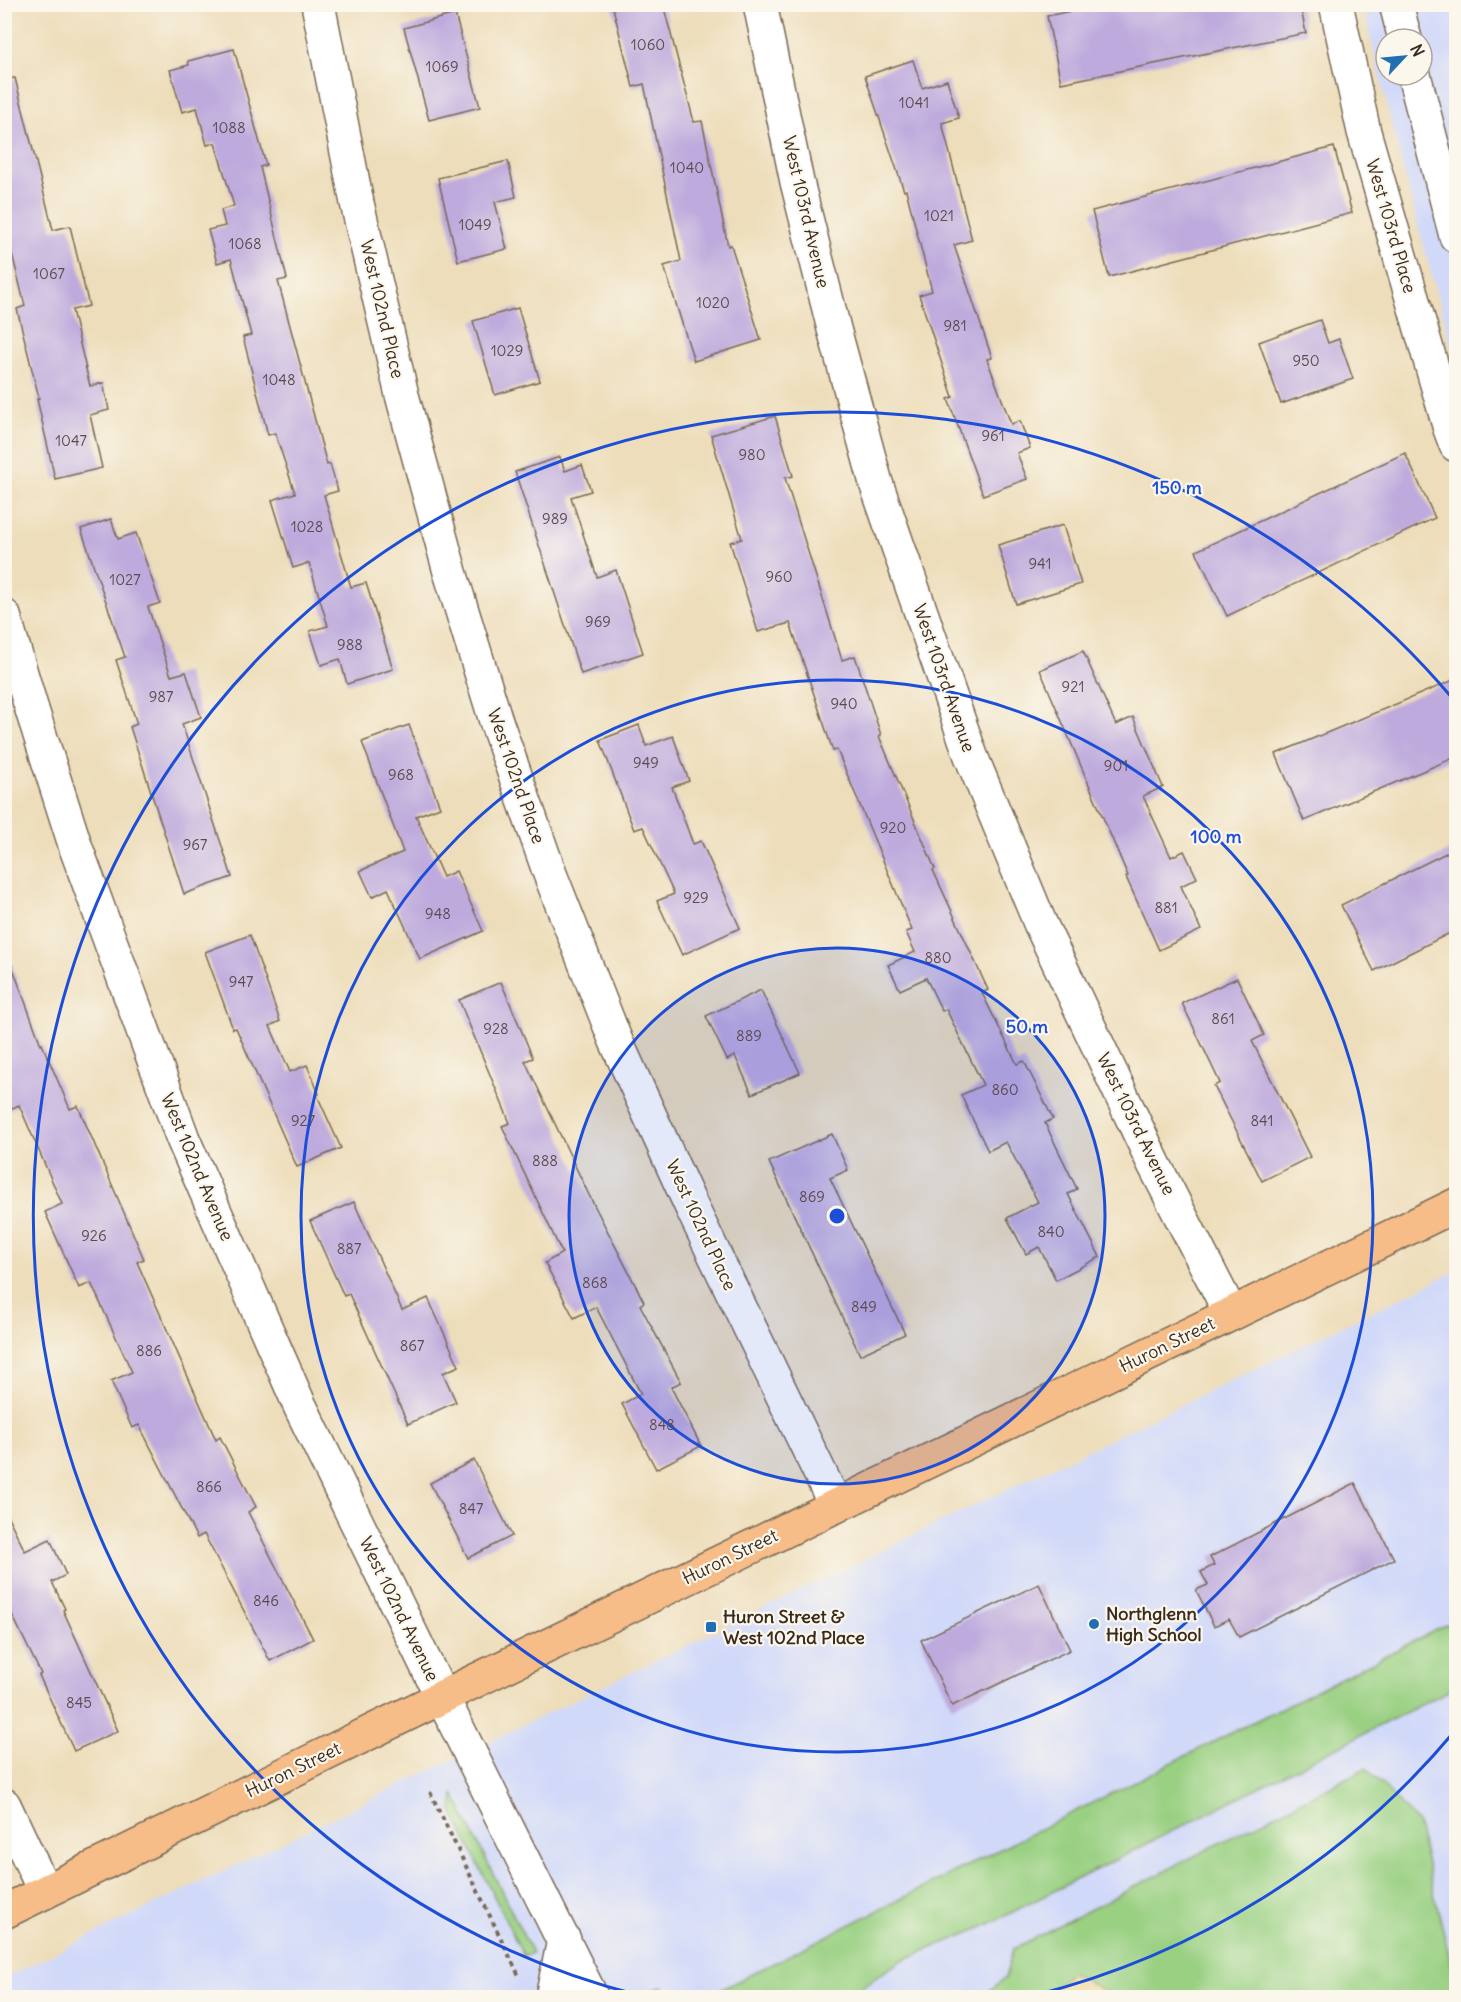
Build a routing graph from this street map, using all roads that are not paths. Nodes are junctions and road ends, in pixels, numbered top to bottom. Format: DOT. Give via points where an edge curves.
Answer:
graph roads {
  1 [pos="318,4"];
  2 [pos="760,4"];
  3 [pos="1336,4"];
  4 [pos="1396,4"];
  5 [pos="1402,27"];
  6 [pos="1417,87"];
  7 [pos="1456,236"];
  8 [pos="1456,445"];
  9 [pos="4,616"];
  10 [pos="1456,1205"];
  11 [pos="1231,1314"];
  12 [pos="836,1506"];
  13 [pos="442,1697"];
  14 [pos="4,1805"];
  15 [pos="45,1892"];
  16 [pos="4,1912"];
  17 [pos="564,1940"];
  18 [pos="538,1992"];
  19 [pos="592,1998"];
  1 -- 12 [label="street, West 102nd Place" via="357,203 402,395 496,721 550,874 615,1039"];
  2 -- 11 [label="street, West 103rd Avenue" via="797,182 876,483 971,756 1040,923 1154,1164"];
  3 -- 8 [label="street, West 103rd Place" via="1364,132"];
  4 -- 5 [label="street"];
  6 -- 7 [label="street"];
  9 -- 13 [label="street, West 102nd Avenue" via="76,848 183,1139 300,1406"];
  10 -- 11 [label="main road, Huron Street"];
  11 -- 12 [label="main road, Huron Street"];
  12 -- 13 [label="main road, Huron Street"];
  13 -- 15 [label="main road, Huron Street"];
  13 -- 17 [label="street, West 102nd Avenue"];
  14 -- 15 [label="street"];
  15 -- 16 [label="main road, Huron Street"];
  17 -- 18 [label="street"];
  17 -- 19 [label="street, West 102nd Avenue"];
}
